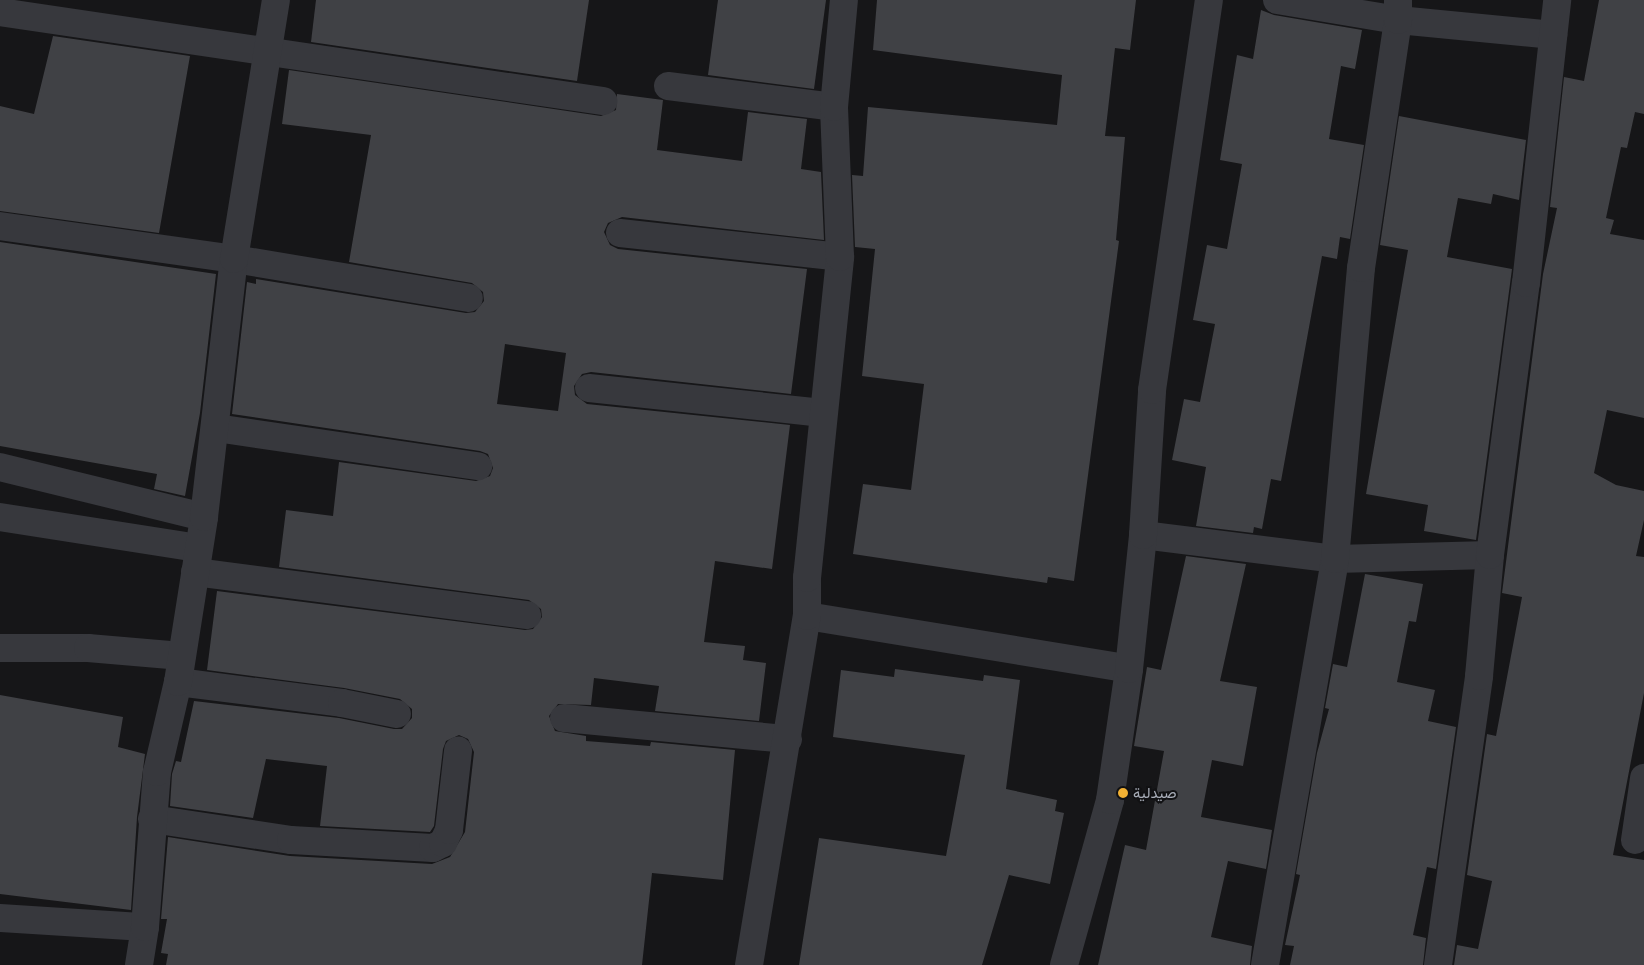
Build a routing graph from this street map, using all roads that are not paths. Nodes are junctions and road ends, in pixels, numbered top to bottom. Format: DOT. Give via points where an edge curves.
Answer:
graph roads {
  1 [pos="276,0"];
  2 [pos="844,0"];
  3 [pos="1209,0"];
  4 [pos="1277,0"];
  5 [pos="1557,0"];
  6 [pos="1398,10"];
  7 [pos="0,12"];
  8 [pos="1553,35"];
  9 [pos="270,52"];
  10 [pos="668,86"];
  11 [pos="602,101"];
  12 [pos="834,107"];
  13 [pos="0,226"];
  14 [pos="620,233"];
  15 [pos="840,257"];
  16 [pos="234,259"];
  17 [pos="469,298"];
  18 [pos="589,388"];
  19 [pos="823,413"];
  20 [pos="216,428"];
  21 [pos="478,466"];
  22 [pos="0,467"];
  23 [pos="0,517"];
  24 [pos="204,517"];
  25 [pos="1142,535"];
  26 [pos="1490,555"];
  27 [pos="1335,559"];
  28 [pos="197,560"];
  29 [pos="527,614"];
  30 [pos="807,616"];
  31 [pos="0,648"];
  32 [pos="180,669"];
  33 [pos="1129,669"];
  34 [pos="397,714"];
  35 [pos="564,718"];
  36 [pos="788,740"];
  37 [pos="458,751"];
  38 [pos="1644,778"];
  39 [pos="152,819"];
  40 [pos="1635,840"];
  41 [pos="0,918"];
  42 [pos="145,927"];
  43 [pos="139,965"];
  44 [pos="749,965"];
  45 [pos="1064,965"];
  46 [pos="1265,965"];
  47 [pos="1438,965"];
  1 -- 9 [label="street"];
  2 -- 12 [label="street"];
  3 -- 25 [label="street" via="1152,390"];
  4 -- 6 [label="street"];
  5 -- 8 [label="street"];
  6 -- 8 [label="street"];
  6 -- 27 [label="street" via="1361,268"];
  7 -- 9 [label="street"];
  8 -- 26 [label="street" via="1526,283"];
  9 -- 11 [label="street"];
  9 -- 16 [label="street"];
  10 -- 12 [label="street"];
  12 -- 15 [label="street"];
  13 -- 16 [label="street"];
  14 -- 15 [label="street"];
  15 -- 19 [label="street"];
  16 -- 17 [label="street"];
  16 -- 20 [label="street"];
  18 -- 19 [label="street"];
  19 -- 30 [label="street" via="807,578"];
  20 -- 21 [label="street"];
  20 -- 24 [label="street"];
  22 -- 24 [label="street"];
  23 -- 28 [label="street"];
  24 -- 28 [label="street"];
  25 -- 27 [label="street"];
  25 -- 33 [label="street"];
  26 -- 27 [label="street"];
  26 -- 47 [label="street" via="1479,676"];
  27 -- 46 [label="street"];
  28 -- 29 [label="street"];
  28 -- 32 [label="street"];
  30 -- 33 [label="street"];
  30 -- 36 [label="street"];
  31 -- 32 [label="street" via="88,648"];
  32 -- 34 [label="street"];
  32 -- 39 [label="street" via="157,772"];
  33 -- 45 [label="street" via="1110,800"];
  35 -- 36 [label="street"];
  36 -- 44 [label="street"];
  37 -- 39 [label="street" via="449,830 443,843 433,848 291,840"];
  38 -- 40 [label="street"];
  39 -- 42 [label="street"];
  41 -- 42 [label="street"];
  42 -- 43 [label="street"];
}
